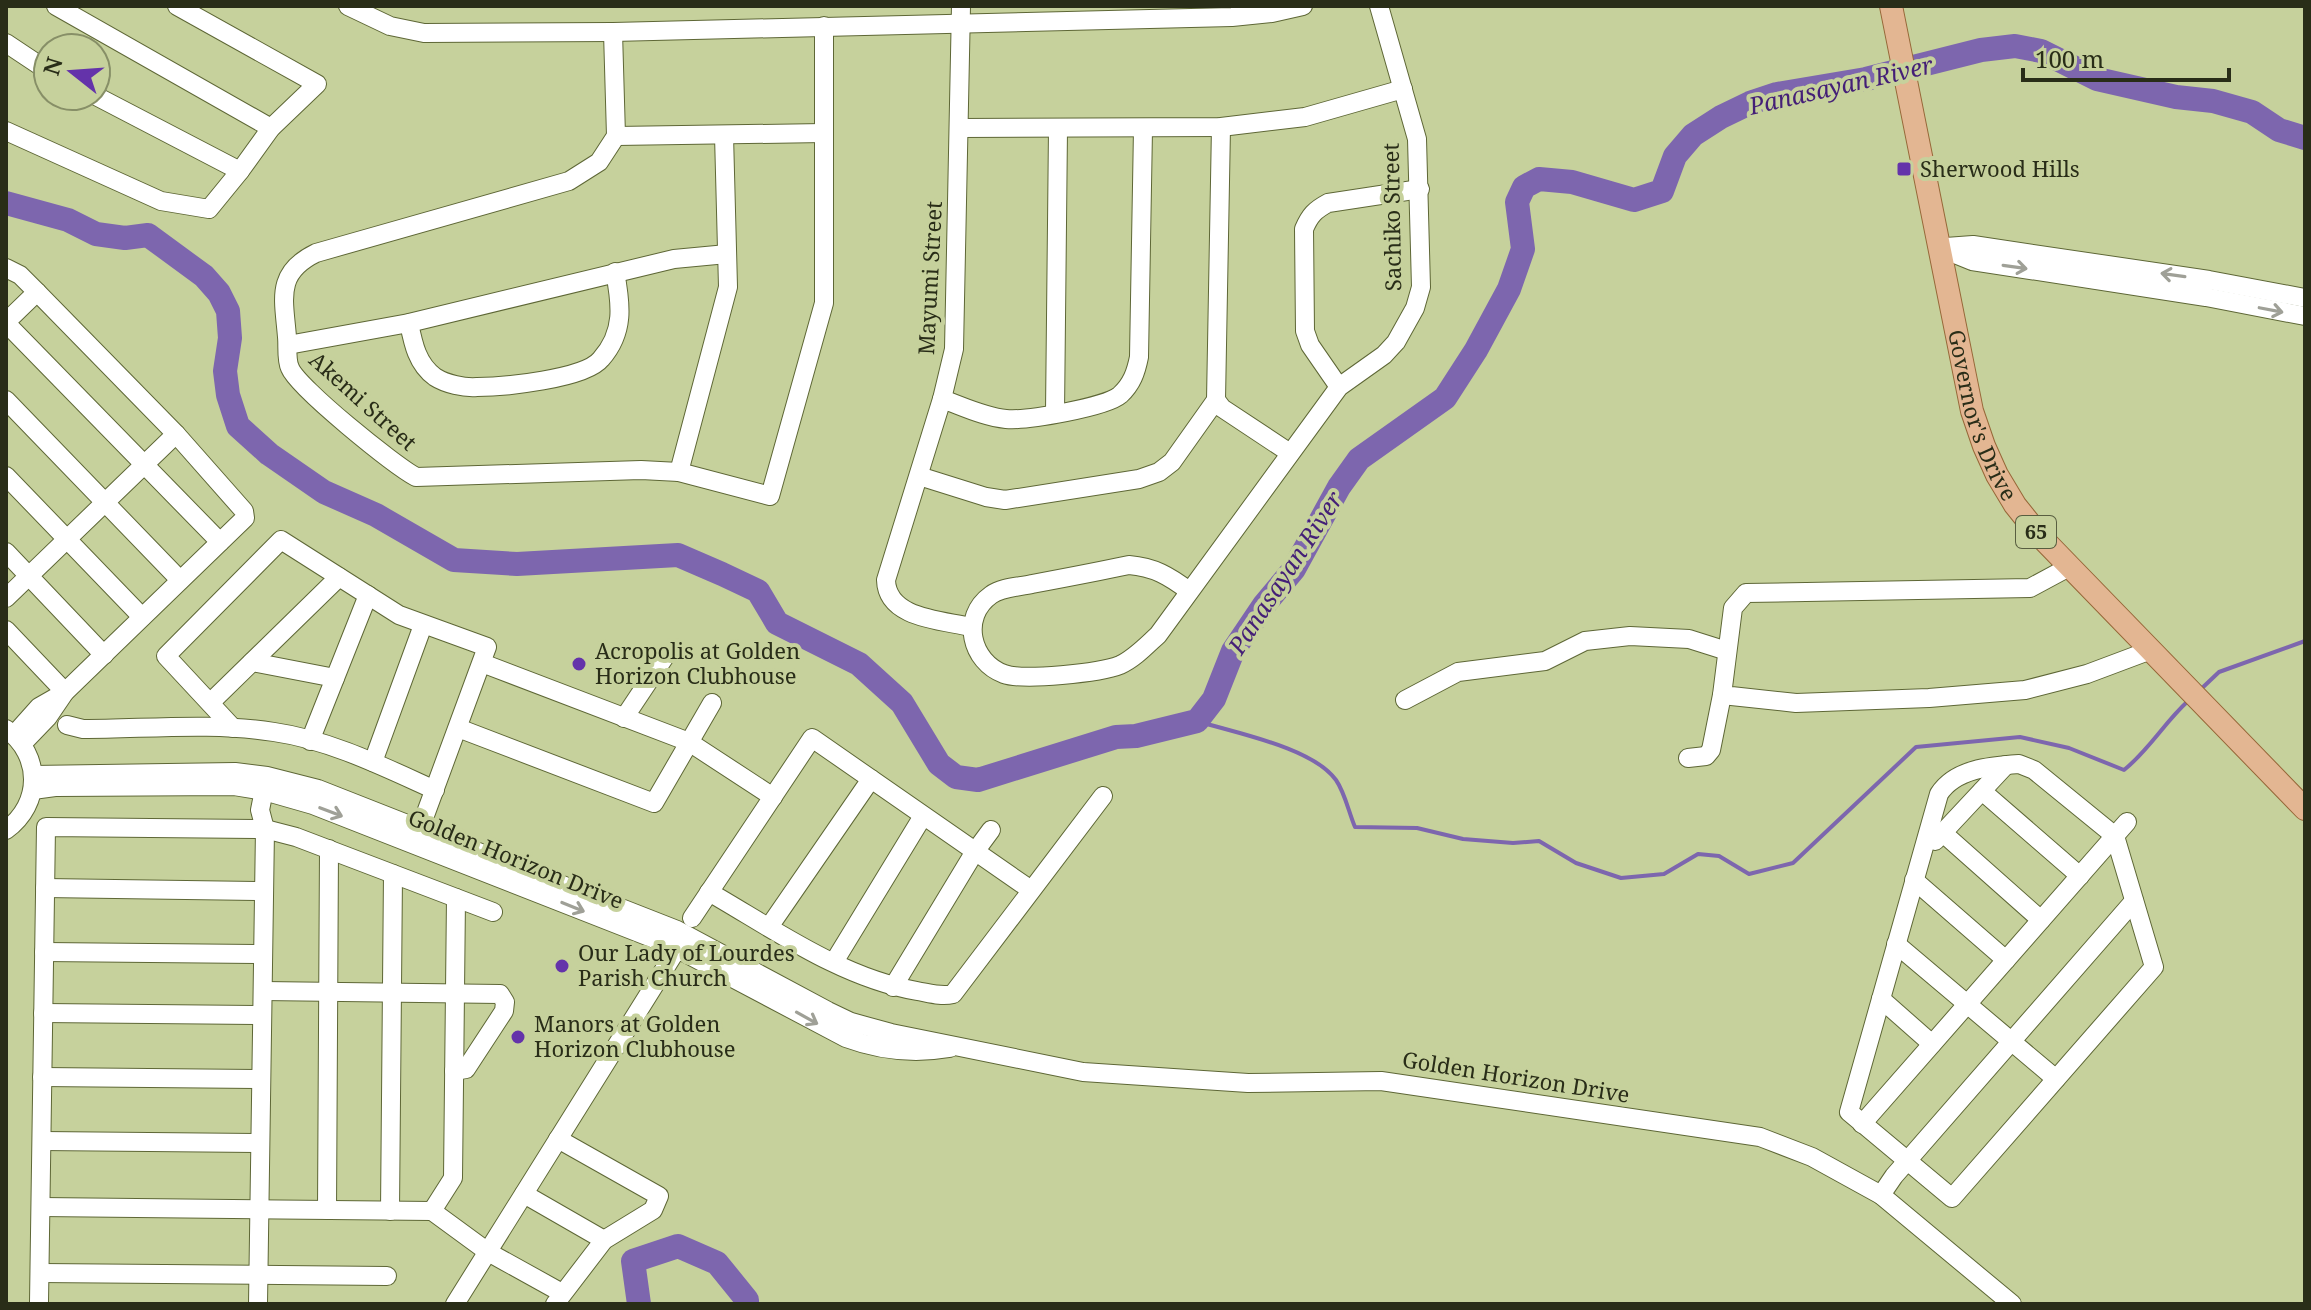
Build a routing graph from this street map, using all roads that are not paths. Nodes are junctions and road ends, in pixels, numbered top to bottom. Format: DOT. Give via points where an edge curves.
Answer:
graph roads {
  1 [pos="56,6"];
  2 [pos="177,6"];
  3 [pos="348,6"];
  4 [pos="1303,6"];
  5 [pos="1379,6"];
  6 [pos="1891,6"];
  7 [pos="961,15"];
  8 [pos="824,26"];
  9 [pos="613,32"];
  10 [pos="6,43"];
  11 [pos="32,60"];
  12 [pos="1403,89"];
  13 [pos="112,104"];
  14 [pos="1221,127"];
  15 [pos="271,128"];
  16 [pos="960,128"];
  17 [pos="1058,129"];
  18 [pos="1143,129"];
  19 [pos="6,131"];
  20 [pos="824,133"];
  21 [pos="724,135"];
  22 [pos="616,136"];
  23 [pos="240,171"];
  24 [pos="1420,189"];
  25 [pos="1940,248"];
  26 [pos="727,254"];
  27 [pos="6,268"];
  28 [pos="615,272"];
  29 [pos="37,292"];
  30 [pos="2305,298"];
  31 [pos="2305,316"];
  32 [pos="6,322"];
  33 [pos="409,323"];
  34 [pos="288,345"];
  35 [pos="1339,387"];
  36 [pos="942,399"];
  37 [pos="6,400"];
  38 [pos="1216,400"];
  39 [pos="1055,413"];
  40 [pos="176,434"];
  41 [pos="1290,453"];
  42 [pos="144,464"];
  43 [pos="679,472"];
  44 [pos="6,476"];
  45 [pos="919,476"];
  46 [pos="105,502"];
  47 [pos="67,539"];
  48 [pos="220,542"];
  49 [pos="6,552"];
  50 [pos="2069,567"];
  51 [pos="29,576"];
  52 [pos="339,577"];
  53 [pos="180,580"];
  54 [pos="1189,591"];
  55 [pos="368,595"];
  56 [pos="6,598"];
  57 [pos="142,617"];
  58 [pos="423,625"];
  59 [pos="971,627"];
  60 [pos="6,630"];
  61 [pos="1727,651"];
  62 [pos="104,655"];
  63 [pos="2156,656"];
  64 [pos="664,658"];
  65 [pos="252,662"];
  66 [pos="482,663"];
  67 [pos="335,678"];
  68 [pos="65,692"];
  69 [pos="1722,695"];
  70 [pos="1405,700"];
  71 [pos="211,702"];
  72 [pos="712,703"];
  73 [pos="624,718"];
  74 [pos="67,725"];
  75 [pos="233,728"];
  76 [pos="458,728"];
  77 [pos="14,736"];
  78 [pos="310,741"];
  79 [pos="689,742"];
  80 [pos="1688,758"];
  81 [pos="373,762"];
  82 [pos="2006,765"];
  83 [pos="871,779"];
  84 [pos="33,782"];
  85 [pos="273,786"];
  86 [pos="435,790"];
  87 [pos="1982,791"];
  88 [pos="1103,796"];
  89 [pos="773,797"];
  90 [pos="2305,809"];
  91 [pos="923,816"];
  92 [pos="265,829"];
  93 [pos="2121,829"];
  94 [pos="6,830"];
  95 [pos="991,830"];
  96 [pos="1943,833"];
  97 [pos="418,836"];
  98 [pos="329,849"];
  99 [pos="974,853"];
  100 [pos="1920,858"];
  101 [pos="393,874"];
  102 [pos="2080,876"];
  103 [pos="1914,880"];
  104 [pos="45,888"];
  105 [pos="1031,890"];
  106 [pos="264,891"];
  107 [pos="709,892"];
  108 [pos="456,898"];
  109 [pos="2134,901"];
  110 [pos="493,912"];
  111 [pos="692,918"];
  112 [pos="2041,920"];
  113 [pos="769,927"];
  114 [pos="1896,944"];
  115 [pos="677,949"];
  116 [pos="44,952"];
  117 [pos="263,954"];
  118 [pos="2006,960"];
  119 [pos="834,962"];
  120 [pos="893,987"];
  121 [pos="263,991"];
  122 [pos="329,992"];
  123 [pos="392,992"];
  124 [pos="455,993"];
  125 [pos="1881,999"];
  126 [pos="1967,1004"];
  127 [pos="43,1013"];
  128 [pos="262,1015"];
  129 [pos="2011,1041"];
  130 [pos="1932,1044"];
  131 [pos="961,1047"];
  132 [pos="454,1071"];
  133 [pos="42,1077"];
  134 [pos="261,1079"];
  135 [pos="2056,1079"];
  136 [pos="1862,1124"];
  137 [pos="558,1139"];
  138 [pos="42,1141"];
  139 [pos="260,1143"];
  140 [pos="1908,1161"];
  141 [pos="524,1194"];
  142 [pos="1881,1195"];
  143 [pos="41,1207"];
  144 [pos="260,1209"];
  145 [pos="327,1210"];
  146 [pos="390,1211"];
  147 [pos="432,1211"];
  148 [pos="604,1240"];
  149 [pos="488,1252"];
  150 [pos="40,1273"];
  151 [pos="259,1275"];
  152 [pos="387,1276"];
  153 [pos="559,1298"];
  154 [pos="39,1302"];
  155 [pos="258,1304"];
  156 [pos="455,1304"];
  157 [pos="2012,1304"];
  1 -- 15 [label="street"];
  2 -- 15 [label="street" via="317,84"];
  3 -- 9 [label="street" via="390,26 424,33"];
  4 -- 7 [label="street" via="1232,17"];
  5 -- 12 [label="street, Sachiko Street"];
  6 -- 25 [label="main road, Governor's Drive / 65"];
  7 -- 8 [label="street"];
  7 -- 16 [label="street, Mayumi Street"];
  8 -- 9 [label="street"];
  8 -- 20 [label="street"];
  9 -- 22 [label="street"];
  10 -- 11 [label="street"];
  12 -- 14 [label="street" via="1305,117"];
  12 -- 24 [label="street, Sachiko Street" via="1417,139"];
  13 -- 23 [label="street"];
  14 -- 18 [label="street"];
  14 -- 38 [label="street"];
  15 -- 23 [label="street"];
  16 -- 17 [label="street"];
  16 -- 36 [label="street, Mayumi Street" via="954,349"];
  17 -- 18 [label="street"];
  17 -- 39 [label="street"];
  18 -- 39 [label="street" via="1136,371 1118,397"];
  19 -- 23 [label="street" via="161,201 209,209"];
  20 -- 21 [label="street"];
  20 -- 43 [label="street, Akemi Street" via="824,303 770,496"];
  21 -- 22 [label="street"];
  21 -- 26 [label="street"];
  22 -- 34 [label="street, Akemi Street" via="599,162 569,181 299,261 287,279 284,297"];
  24 -- 35 [label="street, Sachiko Street" via="1421,287 1415,308 1384,355"];
  24 -- 35 [label="street" via="1328,203 1315,209 1304,229 1305,331"];
  30 -- 25 [label="street, one-way" via="1973,245"];
  25 -- 31 [label="street, one-way" via="1972,261"];
  25 -- 50 [label="main road, Governor's Drive / 65" via="1984,446 2015,505"];
  26 -- 28 [label="street"];
  26 -- 43 [label="street" via="728,287"];
  27 -- 29 [label="street"];
  28 -- 33 [label="street"];
  28 -- 33 [label="street" via="621,310 614,337 600,361 573,376 476,388 454,385 435,376 416,353"];
  29 -- 32 [label="street"];
  29 -- 40 [label="street"];
  32 -- 42 [label="street"];
  33 -- 34 [label="street"];
  34 -- 43 [label="street, Akemi Street" via="289,368 304,386 395,466 416,477"];
  35 -- 41 [label="street, Sachiko Street"];
  36 -- 39 [label="street" via="1006,419"];
  36 -- 45 [label="street, Mayumi Street"];
  37 -- 46 [label="street"];
  38 -- 41 [label="street"];
  38 -- 45 [label="street" via="1172,462 1139,479 1005,500"];
  40 -- 42 [label="street"];
  40 -- 48 [label="street" via="244,511 245,518"];
  41 -- 54 [label="street, Sachiko Street"];
  42 -- 46 [label="street"];
  42 -- 48 [label="street"];
  44 -- 47 [label="street"];
  45 -- 59 [label="street, Mayumi Street" via="887,591 902,609"];
  46 -- 47 [label="street"];
  46 -- 53 [label="street"];
  47 -- 51 [label="street"];
  47 -- 57 [label="street"];
  48 -- 53 [label="street"];
  49 -- 51 [label="street"];
  50 -- 61 [label="street" via="2030,588 1746,593 1733,608"];
  50 -- 63 [label="main road, Governor's Drive / 65"];
  51 -- 56 [label="street"];
  51 -- 62 [label="street"];
  52 -- 55 [label="street"];
  52 -- 65 [label="street"];
  52 -- 71 [label="street" via="281,540 166,656"];
  53 -- 57 [label="street"];
  54 -- 59 [label="street" via="1166,574 1129,565 1000,591 982,604"];
  54 -- 59 [label="street, Sachiko Street" via="1158,635 1138,653 1120,665 1079,672 1013,677 1001,673 976,646"];
  55 -- 58 [label="street"];
  55 -- 67 [label="street"];
  57 -- 62 [label="street"];
  58 -- 66 [label="street" via="487,647"];
  58 -- 81 [label="street"];
  60 -- 68 [label="street"];
  61 -- 69 [label="street"];
  61 -- 70 [label="street" via="1689,639 1630,636 1585,641 1545,661 1458,672"];
  62 -- 68 [label="street"];
  63 -- 69 [label="street" via="2025,690 1796,703"];
  63 -- 90 [label="main road, Governor's Drive / 65"];
  64 -- 73 [label="street"];
  65 -- 67 [label="street"];
  65 -- 71 [label="street"];
  66 -- 73 [label="street"];
  66 -- 76 [label="street"];
  67 -- 78 [label="street"];
  68 -- 77 [label="street" via="48,717"];
  69 -- 80 [label="street" via="1711,750 1706,756"];
  71 -- 75 [label="street"];
  72 -- 79 [label="street"];
  73 -- 79 [label="street"];
  74 -- 75 [label="street"];
  75 -- 78 [label="street"];
  76 -- 79 [label="street" via="654,803"];
  76 -- 86 [label="street"];
  77 -- 84 [label="street"];
  78 -- 81 [label="street"];
  79 -- 89 [label="street"];
  81 -- 86 [label="street"];
  82 -- 87 [label="street"];
  82 -- 93 [label="street" via="2034,770"];
  82 -- 100 [label="street" via="1947,781"];
  83 -- 89 [label="street" via="812,738"];
  83 -- 91 [label="street"];
  83 -- 113 [label="street"];
  84 -- 85 [label="street, Golden Horizon Drive" via="200,771"];
  84 -- 94 [label="street" via="25,811"];
  85 -- 92 [label="street" via="260,810"];
  85 -- 97 [label="street, Golden Horizon Drive" via="313,805"];
  86 -- 97 [label="street"];
  87 -- 96 [label="street"];
  87 -- 102 [label="street"];
  88 -- 105 [label="street"];
  89 -- 107 [label="street"];
  91 -- 99 [label="street"];
  91 -- 119 [label="street"];
  92 -- 98 [label="street"];
  92 -- 104 [label="street" via="46,827"];
  92 -- 106 [label="street"];
  93 -- 102 [label="street"];
  93 -- 109 [label="street"];
  95 -- 99 [label="street"];
  96 -- 100 [label="street"];
  96 -- 112 [label="street"];
  97 -- 115 [label="street, Golden Horizon Drive, one-way"];
  97 -- 131 [label="street, Golden Horizon Drive" via="677,930 851,1022"];
  98 -- 101 [label="street"];
  98 -- 122 [label="street"];
  99 -- 105 [label="street"];
  99 -- 120 [label="street"];
  100 -- 103 [label="street"];
  101 -- 108 [label="street"];
  101 -- 123 [label="street"];
  102 -- 112 [label="street"];
  103 -- 114 [label="street"];
  103 -- 118 [label="street"];
  104 -- 106 [label="street"];
  104 -- 116 [label="street"];
  105 -- 120 [label="street" via="953,994"];
  106 -- 117 [label="street"];
  107 -- 111 [label="street"];
  107 -- 113 [label="street"];
  108 -- 110 [label="street"];
  108 -- 124 [label="street"];
  109 -- 129 [label="street"];
  109 -- 135 [label="street" via="2154,967"];
  112 -- 118 [label="street"];
  113 -- 119 [label="street"];
  114 -- 125 [label="street"];
  114 -- 126 [label="street"];
  115 -- 131 [label="street, Golden Horizon Drive, one-way" via="862,1044 921,1053"];
  115 -- 137 [label="street"];
  116 -- 117 [label="street"];
  116 -- 127 [label="street"];
  117 -- 121 [label="street"];
  118 -- 126 [label="street"];
  119 -- 120 [label="street"];
  121 -- 122 [label="street"];
  121 -- 128 [label="street"];
  122 -- 123 [label="street"];
  122 -- 145 [label="street"];
  123 -- 124 [label="street"];
  123 -- 146 [label="street"];
  124 -- 132 [label="street"];
  124 -- 132 [label="street" via="500,994 505,1002 466,1069"];
  125 -- 130 [label="street"];
  125 -- 136 [label="street" via="1849,1112"];
  126 -- 129 [label="street"];
  126 -- 130 [label="street"];
  127 -- 128 [label="street"];
  127 -- 133 [label="street"];
  128 -- 134 [label="street"];
  129 -- 135 [label="street"];
  129 -- 140 [label="street"];
  130 -- 136 [label="street"];
  131 -- 142 [label="street, Golden Horizon Drive" via="1083,1072 1248,1083 1381,1081 1760,1137 1812,1157"];
  132 -- 147 [label="street" via="453,1178"];
  133 -- 134 [label="street"];
  133 -- 138 [label="street"];
  134 -- 139 [label="street"];
  135 -- 140 [label="street" via="1952,1198"];
  136 -- 140 [label="street"];
  137 -- 141 [label="street"];
  137 -- 148 [label="street" via="659,1196 653,1210"];
  138 -- 139 [label="street"];
  138 -- 143 [label="street"];
  139 -- 144 [label="street"];
  140 -- 142 [label="street"];
  141 -- 148 [label="street"];
  141 -- 149 [label="street"];
  142 -- 157 [label="street, Golden Horizon Drive"];
  143 -- 144 [label="street"];
  143 -- 150 [label="street"];
  144 -- 145 [label="street"];
  144 -- 151 [label="street"];
  145 -- 146 [label="street"];
  146 -- 147 [label="street"];
  147 -- 149 [label="street"];
  148 -- 153 [label="street"];
  149 -- 153 [label="street"];
  149 -- 156 [label="street"];
  150 -- 151 [label="street"];
  150 -- 154 [label="street"];
  151 -- 152 [label="street"];
  151 -- 155 [label="street"];
}
